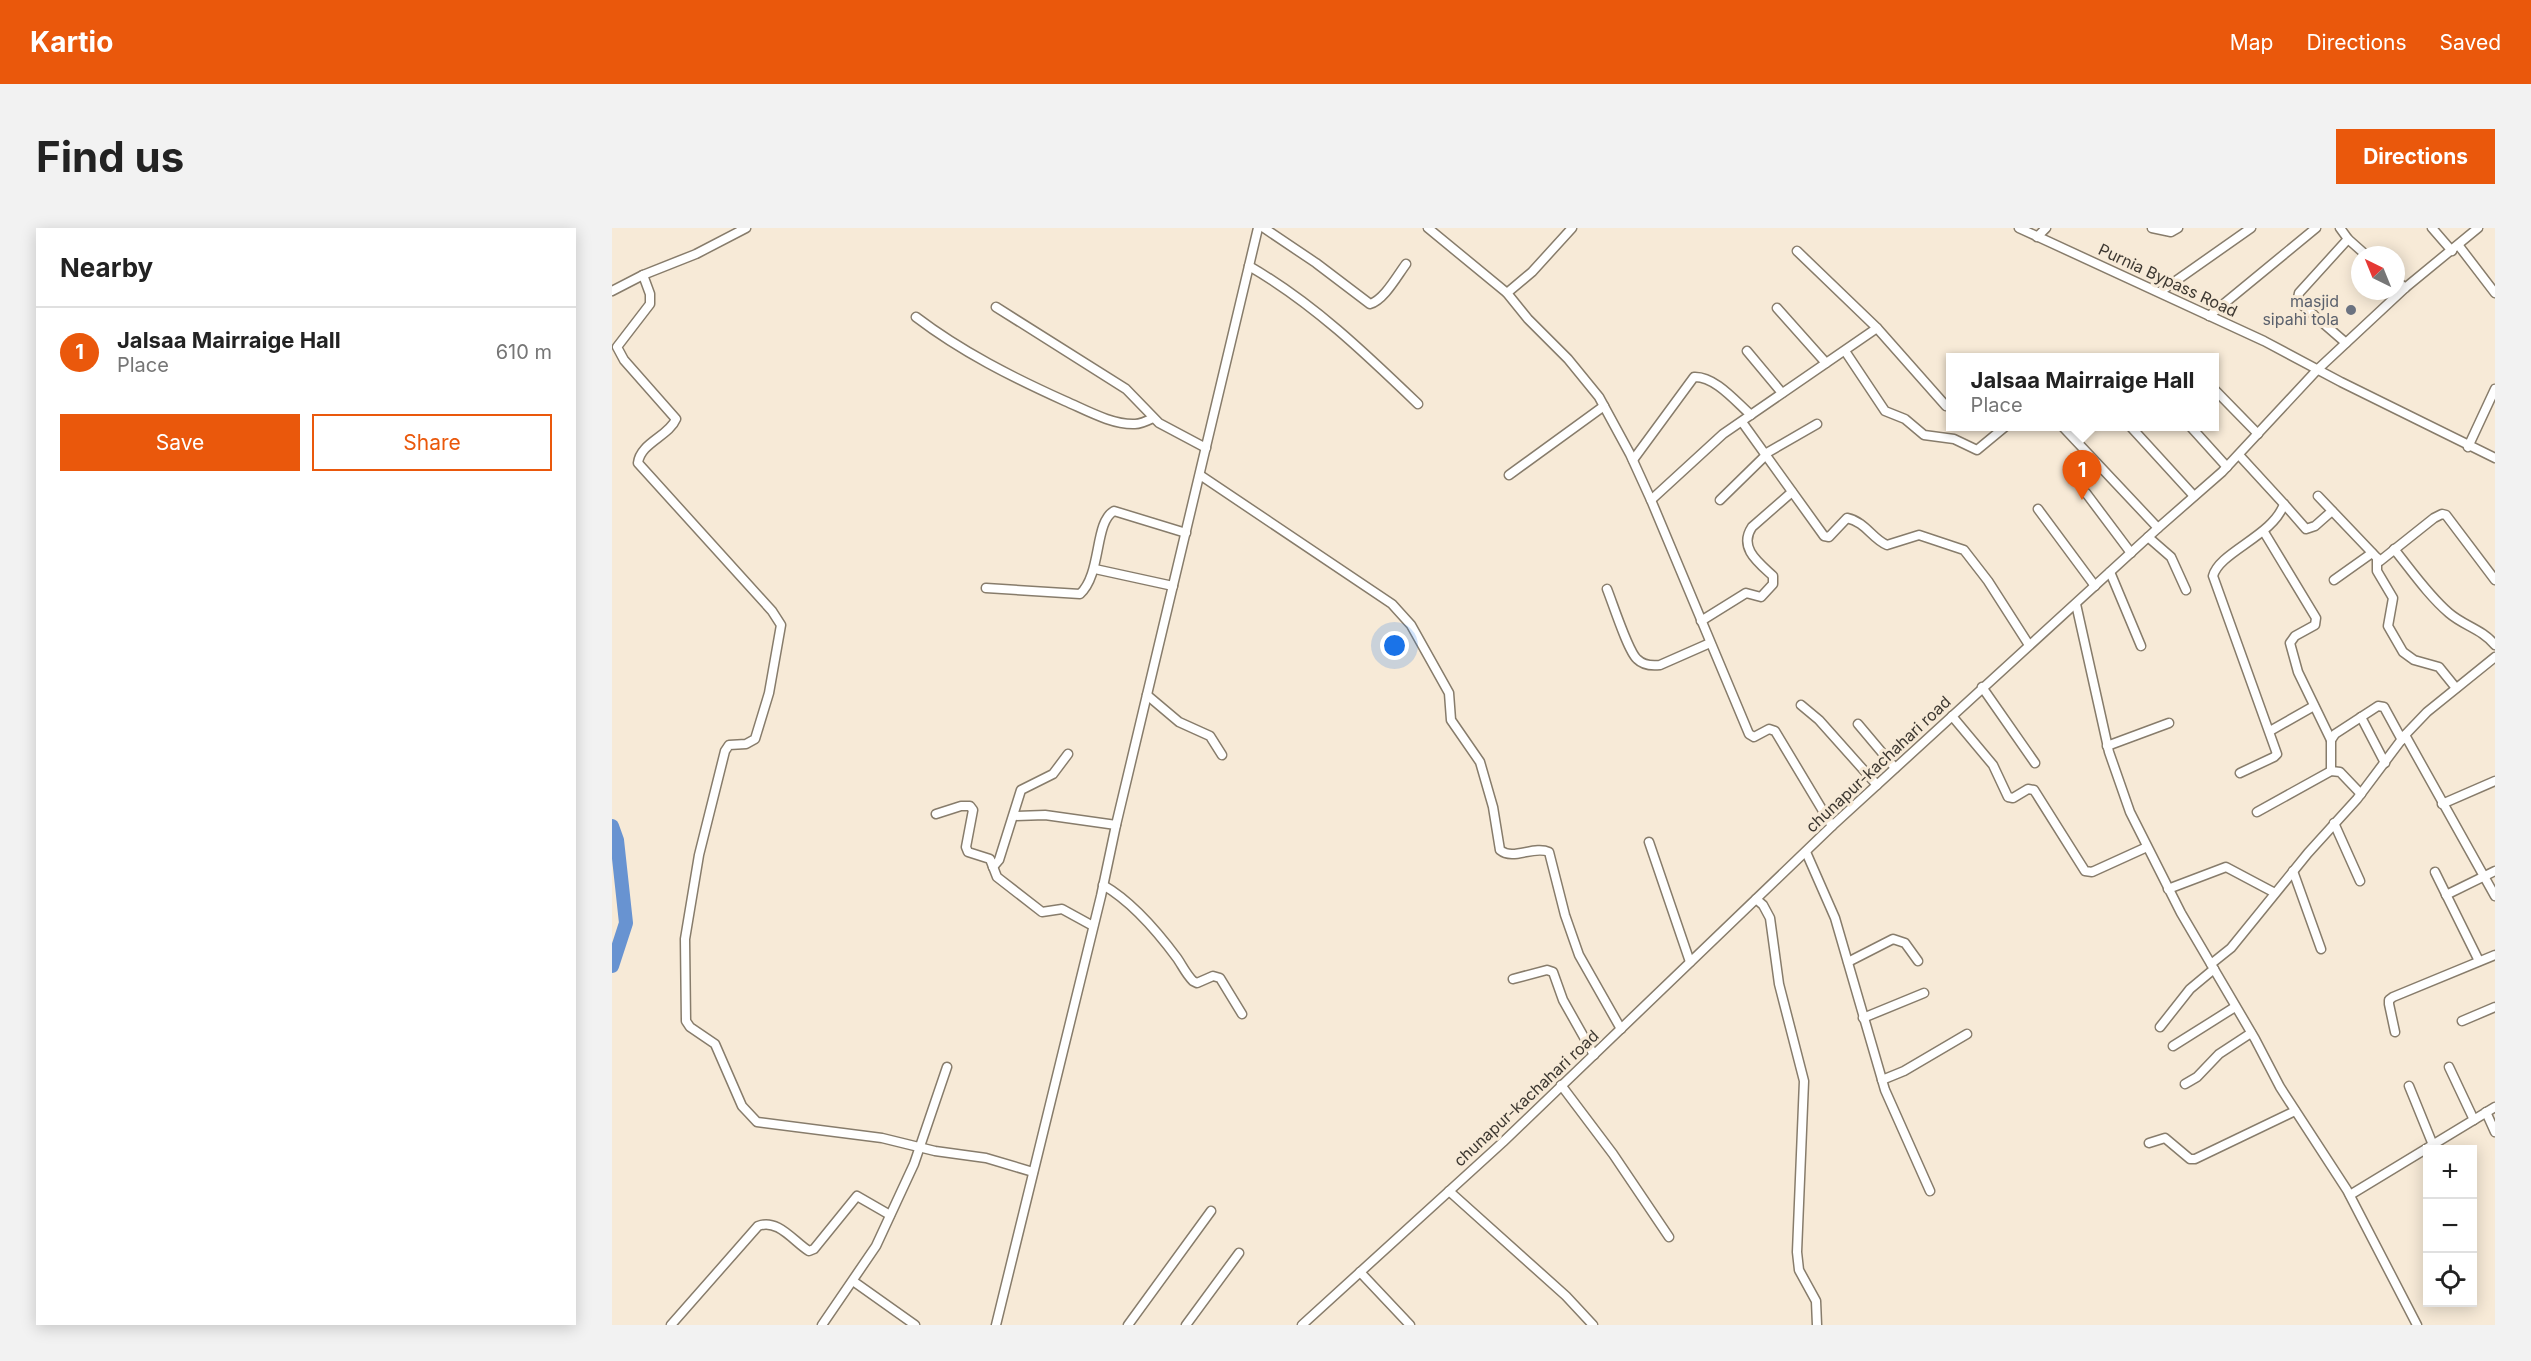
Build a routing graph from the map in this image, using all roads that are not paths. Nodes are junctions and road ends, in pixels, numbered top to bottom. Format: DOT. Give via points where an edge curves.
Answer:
graph roads {
  1 [pos="746,228"];
  2 [pos="1258,228"];
  3 [pos="1264,228"];
  4 [pos="1428,228"];
  5 [pos="1572,228"];
  6 [pos="2019,228"];
  7 [pos="2046,228"];
  8 [pos="2152,228"];
  9 [pos="2178,228"];
  10 [pos="2251,228"];
  11 [pos="2316,228"];
  12 [pos="2340,228"];
  13 [pos="2432,228"];
  14 [pos="2478,228"];
  15 [pos="2037,237"];
  16 [pos="2348,239"];
  17 [pos="2356,246"];
  18 [pos="2456,248"];
  19 [pos="1797,251"];
  20 [pos="1406,264"];
  21 [pos="1249,266"];
  22 [pos="643,275"];
  23 [pos="2405,288"];
  24 [pos="612,291"];
  25 [pos="2160,292"];
  26 [pos="1507,293"];
  27 [pos="2495,294"];
  28 [pos="2392,300"];
  29 [pos="996,307"];
  30 [pos="1778,308"];
  31 [pos="2209,316"];
  32 [pos="916,317"];
  33 [pos="1877,328"];
  34 [pos="2346,343"];
  35 [pos="1747,351"];
  36 [pos="1845,351"];
  37 [pos="1827,363"];
  38 [pos="2317,370"];
  39 [pos="2495,389"];
  40 [pos="1782,393"];
  41 [pos="2219,394"];
  42 [pos="1418,404"];
  43 [pos="1604,406"];
  44 [pos="1946,406"];
  45 [pos="1751,415"];
  46 [pos="1153,418"];
  47 [pos="1742,422"];
  48 [pos="1817,424"];
  49 [pos="2000,431"];
  50 [pos="2067,431"];
  51 [pos="2135,431"];
  52 [pos="2195,431"];
  53 [pos="2258,434"];
  54 [pos="2468,447"];
  55 [pos="1206,448"];
  56 [pos="1765,454"];
  57 [pos="2239,455"];
  58 [pos="2495,458"];
  59 [pos="1633,460"];
  60 [pos="2227,467"];
  61 [pos="1200,475"];
  62 [pos="1509,475"];
  63 [pos="1792,492"];
  64 [pos="2086,493"];
  65 [pos="2194,496"];
  66 [pos="2318,496"];
  67 [pos="1651,500"];
  68 [pos="1720,500"];
  69 [pos="2284,504"];
  70 [pos="2038,509"];
  71 [pos="2332,511"];
  72 [pos="2158,528"];
  73 [pos="2264,532"];
  74 [pos="1186,533"];
  75 [pos="2148,537"];
  76 [pos="2394,549"];
  77 [pos="2131,553"];
  78 [pos="2374,556"];
  79 [pos="1095,569"];
  80 [pos="2110,572"];
  81 [pos="2334,580"];
  82 [pos="2495,580"];
  83 [pos="1173,586"];
  84 [pos="2095,586"];
  85 [pos="986,588"];
  86 [pos="1606,589"];
  87 [pos="2186,590"];
  88 [pos="2076,604"];
  89 [pos="1701,621"];
  90 [pos="1710,643"];
  91 [pos="2029,645"];
  92 [pos="2495,645"];
  93 [pos="2141,646"];
  94 [pos="2495,657"];
  95 [pos="1982,687"];
  96 [pos="2456,688"];
  97 [pos="1147,695"];
  98 [pos="1801,705"];
  99 [pos="2314,706"];
  100 [pos="1952,716"];
  101 [pos="2361,717"];
  102 [pos="2169,723"];
  103 [pos="1858,724"];
  104 [pos="2270,731"];
  105 [pos="2404,737"];
  106 [pos="2331,740"];
  107 [pos="2107,746"];
  108 [pos="1068,754"];
  109 [pos="1222,755"];
  110 [pos="2035,763"];
  111 [pos="2385,763"];
  112 [pos="1895,768"];
  113 [pos="2331,771"];
  114 [pos="2241,773"];
  115 [pos="2495,781"];
  116 [pos="1877,785"];
  117 [pos="2361,794"];
  118 [pos="2442,804"];
  119 [pos="2257,812"];
  120 [pos="936,814"];
  121 [pos="1014,816"];
  122 [pos="2334,823"];
  123 [pos="1116,825"];
  124 [pos="1832,826"];
  125 [pos="1648,842"];
  126 [pos="2147,847"];
  127 [pos="1806,852"];
  128 [pos="993,867"];
  129 [pos="2495,871"];
  130 [pos="2293,872"];
  131 [pos="2435,872"];
  132 [pos="2484,875"];
  133 [pos="2360,881"];
  134 [pos="1103,885"];
  135 [pos="2168,889"];
  136 [pos="2275,894"];
  137 [pos="2446,895"];
  138 [pos="2495,896"];
  139 [pos="1756,899"];
  140 [pos="1094,926"];
  141 [pos="2321,949"];
  142 [pos="2495,955"];
  143 [pos="1918,961"];
  144 [pos="2479,961"];
  145 [pos="1690,962"];
  146 [pos="1848,962"];
  147 [pos="2213,967"];
  148 [pos="1513,980"];
  149 [pos="1924,993"];
  150 [pos="2235,1006"];
  151 [pos="2495,1007"];
  152 [pos="1242,1014"];
  153 [pos="1863,1018"];
  154 [pos="2462,1021"];
  155 [pos="2160,1027"];
  156 [pos="1621,1029"];
  157 [pos="2395,1032"];
  158 [pos="1967,1034"];
  159 [pos="2252,1034"];
  160 [pos="2173,1046"];
  161 [pos="1594,1054"];
  162 [pos="947,1067"];
  163 [pos="2450,1067"];
  164 [pos="1882,1080"];
  165 [pos="2185,1084"];
  166 [pos="1561,1085"];
  167 [pos="2409,1086"];
  168 [pos="2495,1107"];
  169 [pos="2295,1111"];
  170 [pos="2486,1112"];
  171 [pos="2474,1120"];
  172 [pos="2495,1132"];
  173 [pos="2149,1143"];
  174 [pos="2433,1145"];
  175 [pos="919,1147"];
  176 [pos="2423,1151"];
  177 [pos="1033,1172"];
  178 [pos="1449,1191"];
  179 [pos="1930,1191"];
  180 [pos="2350,1195"];
  181 [pos="1211,1211"];
  182 [pos="890,1215"];
  183 [pos="1669,1237"];
  184 [pos="1239,1253"];
  185 [pos="1360,1272"];
  186 [pos="853,1281"];
  187 [pos="1305,1324"];
  188 [pos="671,1325"];
  189 [pos="822,1325"];
  190 [pos="915,1325"];
  191 [pos="996,1325"];
  192 [pos="1128,1325"];
  193 [pos="1186,1325"];
  194 [pos="1410,1325"];
  195 [pos="1593,1325"];
  196 [pos="1817,1325"];
  197 [pos="2417,1325"];
  1 -- 22 [label="street"];
  2 -- 21 [label="street"];
  3 -- 20 [label="street" via="1370,304"];
  4 -- 26 [label="street"];
  5 -- 26 [label="street"];
  6 -- 15 [label="street, Purnia Bypass Road"];
  7 -- 15 [label="street"];
  8 -- 9 [label="street" via="2171,232"];
  10 -- 25 [label="street"];
  11 -- 31 [label="street"];
  12 -- 16 [label="street"];
  13 -- 18 [label="street"];
  14 -- 18 [label="street, chunapur-kachahari road"];
  15 -- 25 [label="street, Purnia Bypass Road"];
  16 -- 17 [label="street"];
  16 -- 34 [label="street" via="2298,298"];
  18 -- 23 [label="street, chunapur-kachahari road"];
  18 -- 27 [label="street"];
  19 -- 33 [label="street"];
  21 -- 42 [label="street" via="1328,320"];
  21 -- 55 [label="street"];
  22 -- 24 [label="street"];
  22 -- 175 [label="street" via="651,294 650,304 617,347 676,419 644,450 638,463 781,625 769,693 755,739 729,745 726,751 699,855 685,939 686,1021 715,1044 742,1106 757,1122 845,1132"];
  25 -- 31 [label="street, Purnia Bypass Road"];
  26 -- 43 [label="street" via="1587,380"];
  28 -- 34 [label="street, chunapur-kachahari road"];
  29 -- 46 [label="street" via="1126,389"];
  30 -- 37 [label="street"];
  31 -- 38 [label="street, Purnia Bypass Road"];
  32 -- 46 [label="street" via="984,363 1080,408 1127,423"];
  33 -- 36 [label="street"];
  33 -- 44 [label="street"];
  34 -- 38 [label="street, chunapur-kachahari road"];
  35 -- 40 [label="street"];
  36 -- 37 [label="street"];
  36 -- 49 [label="street" via="1881,408 1905,418 1924,435 1954,439 1977,450"];
  37 -- 40 [label="street"];
  38 -- 53 [label="street, chunapur-kachahari road"];
  38 -- 54 [label="street, Purnia Bypass Road"];
  39 -- 54 [label="street"];
  40 -- 45 [label="street"];
  41 -- 53 [label="street"];
  43 -- 59 [label="street"];
  43 -- 62 [label="street"];
  45 -- 47 [label="street"];
  45 -- 59 [label="street" via="1712,382 1694,377"];
  46 -- 55 [label="street"];
  47 -- 56 [label="street"];
  47 -- 67 [label="street" via="1718,438"];
  48 -- 56 [label="street"];
  50 -- 72 [label="street"];
  51 -- 65 [label="street"];
  52 -- 60 [label="street"];
  53 -- 57 [label="street, chunapur-kachahari road"];
  54 -- 58 [label="street, Purnia Bypass Road"];
  55 -- 61 [label="street"];
  56 -- 63 [label="street"];
  56 -- 68 [label="street"];
  57 -- 60 [label="street, chunapur-kachahari road"];
  57 -- 69 [label="street"];
  59 -- 67 [label="street"];
  60 -- 65 [label="street, chunapur-kachahari road"];
  61 -- 74 [label="street"];
  61 -- 156 [label="street" via="1403,614 1449,693 1452,722 1480,762 1500,850 1509,854 1550,852 1565,915 1580,955"];
  63 -- 89 [label="street" via="1748,535 1750,554 1773,576 1773,584 1761,597 1746,593"];
  63 -- 91 [label="street" via="1827,537 1847,518 1858,521 1887,544 1919,535 1964,550"];
  64 -- 77 [label="street"];
  65 -- 72 [label="street, chunapur-kachahari road"];
  66 -- 71 [label="street"];
  67 -- 89 [label="street"];
  69 -- 71 [label="street" via="2306,529"];
  69 -- 73 [label="street" via="2282,513"];
  70 -- 84 [label="street"];
  71 -- 78 [label="street"];
  72 -- 75 [label="street, chunapur-kachahari road"];
  73 -- 99 [label="street" via="2316,618 2314,625 2295,636 2290,644"];
  73 -- 104 [label="street" via="2223,562 2213,576"];
  74 -- 79 [label="street" via="1112,512 1102,533"];
  74 -- 83 [label="street"];
  75 -- 77 [label="street, chunapur-kachahari road"];
  75 -- 87 [label="street" via="2171,557"];
  76 -- 78 [label="street" via="2380,561"];
  76 -- 82 [label="street" via="2434,518 2446,515"];
  76 -- 92 [label="street" via="2444,609 2481,631"];
  77 -- 80 [label="street, chunapur-kachahari road"];
  78 -- 81 [label="street"];
  78 -- 96 [label="street" via="2377,571 2393,598 2390,632 2408,657 2439,667"];
  79 -- 83 [label="street"];
  79 -- 85 [label="street" via="1080,594"];
  80 -- 84 [label="street, chunapur-kachahari road"];
  80 -- 93 [label="street"];
  83 -- 97 [label="street"];
  84 -- 88 [label="street, chunapur-kachahari road"];
  86 -- 90 [label="street" via="1633,654 1642,663 1660,665"];
  88 -- 91 [label="street, chunapur-kachahari road"];
  88 -- 107 [label="street"];
  89 -- 90 [label="street"];
  90 -- 124 [label="street" via="1749,734 1754,737 1769,729 1775,731"];
  91 -- 95 [label="street, chunapur-kachahari road"];
  94 -- 96 [label="street"];
  95 -- 100 [label="street, chunapur-kachahari road"];
  95 -- 110 [label="street"];
  96 -- 105 [label="street"];
  97 -- 109 [label="street" via="1179,722 1210,736"];
  97 -- 123 [label="street"];
  98 -- 116 [label="street"];
  99 -- 104 [label="street"];
  99 -- 106 [label="street"];
  100 -- 112 [label="street, chunapur-kachahari road"];
  100 -- 126 [label="street" via="1993,765 2007,796 2013,798 2028,789 2034,790 2085,872"];
  101 -- 105 [label="street" via="2381,705"];
  101 -- 106 [label="street"];
  101 -- 111 [label="street"];
  102 -- 107 [label="street"];
  103 -- 112 [label="street"];
  104 -- 114 [label="street" via="2276,756"];
  105 -- 111 [label="street"];
  105 -- 118 [label="street"];
  106 -- 113 [label="street"];
  107 -- 126 [label="street"];
  108 -- 121 [label="street" via="1053,774 1023,788"];
  111 -- 117 [label="street"];
  112 -- 116 [label="street, chunapur-kachahari road"];
  113 -- 117 [label="street" via="2340,772"];
  113 -- 119 [label="street"];
  115 -- 118 [label="street"];
  116 -- 124 [label="street, chunapur-kachahari road"];
  117 -- 122 [label="street"];
  118 -- 132 [label="street"];
  120 -- 128 [label="street" via="972,807 966,849 986,856"];
  121 -- 123 [label="street" via="1056,816"];
  121 -- 128 [label="street"];
  122 -- 130 [label="street"];
  122 -- 133 [label="street"];
  123 -- 134 [label="street"];
  124 -- 127 [label="street, chunapur-kachahari road"];
  125 -- 145 [label="street"];
  126 -- 135 [label="street"];
  127 -- 139 [label="street, chunapur-kachahari road"];
  127 -- 146 [label="street" via="1831,908"];
  128 -- 140 [label="street" via="997,877 1042,912 1062,909"];
  129 -- 132 [label="street"];
  130 -- 136 [label="street"];
  130 -- 141 [label="street"];
  131 -- 137 [label="street"];
  132 -- 137 [label="street"];
  132 -- 138 [label="street"];
  134 -- 140 [label="street"];
  134 -- 152 [label="street" via="1138,913 1193,981 1220,978"];
  135 -- 136 [label="street" via="2226,867"];
  135 -- 147 [label="street"];
  136 -- 147 [label="street"];
  137 -- 144 [label="street"];
  139 -- 145 [label="street, chunapur-kachahari road"];
  139 -- 196 [label="street" via="1770,918 1779,984 1804,1081 1797,1252 1799,1270 1816,1301"];
  140 -- 177 [label="street"];
  142 -- 144 [label="street"];
  143 -- 146 [label="street" via="1905,944 1893,939"];
  144 -- 157 [label="street" via="2390,1000"];
  145 -- 156 [label="street, chunapur-kachahari road"];
  146 -- 153 [label="street"];
  147 -- 150 [label="street"];
  147 -- 155 [label="street"];
  148 -- 161 [label="street" via="1547,970 1553,972 1563,1000"];
  149 -- 153 [label="street"];
  150 -- 159 [label="street"];
  150 -- 160 [label="street"];
  151 -- 154 [label="street"];
  153 -- 164 [label="street"];
  156 -- 161 [label="street, chunapur-kachahari road"];
  158 -- 164 [label="street"];
  159 -- 165 [label="street" via="2219,1054"];
  159 -- 169 [label="street"];
  161 -- 166 [label="street, chunapur-kachahari road"];
  162 -- 175 [label="street"];
  163 -- 171 [label="street"];
  164 -- 179 [label="street"];
  166 -- 178 [label="street, chunapur-kachahari road"];
  166 -- 183 [label="street"];
  167 -- 174 [label="street"];
  168 -- 170 [label="street"];
  169 -- 173 [label="street" via="2195,1159 2165,1138"];
  169 -- 180 [label="street"];
  170 -- 171 [label="street"];
  170 -- 172 [label="street"];
  171 -- 174 [label="street"];
  175 -- 177 [label="street" via="975,1155"];
  175 -- 182 [label="street"];
  176 -- 180 [label="street"];
  177 -- 191 [label="street"];
  178 -- 185 [label="street, chunapur-kachahari road"];
  178 -- 195 [label="street"];
  180 -- 197 [label="street"];
  181 -- 192 [label="street"];
  182 -- 186 [label="street"];
  182 -- 188 [label="street" via="857,1196 810,1251 777,1227 762,1225"];
  184 -- 193 [label="street"];
  185 -- 187 [label="street, chunapur-kachahari road"];
  185 -- 194 [label="street"];
  186 -- 189 [label="street"];
  186 -- 190 [label="street"];
}
